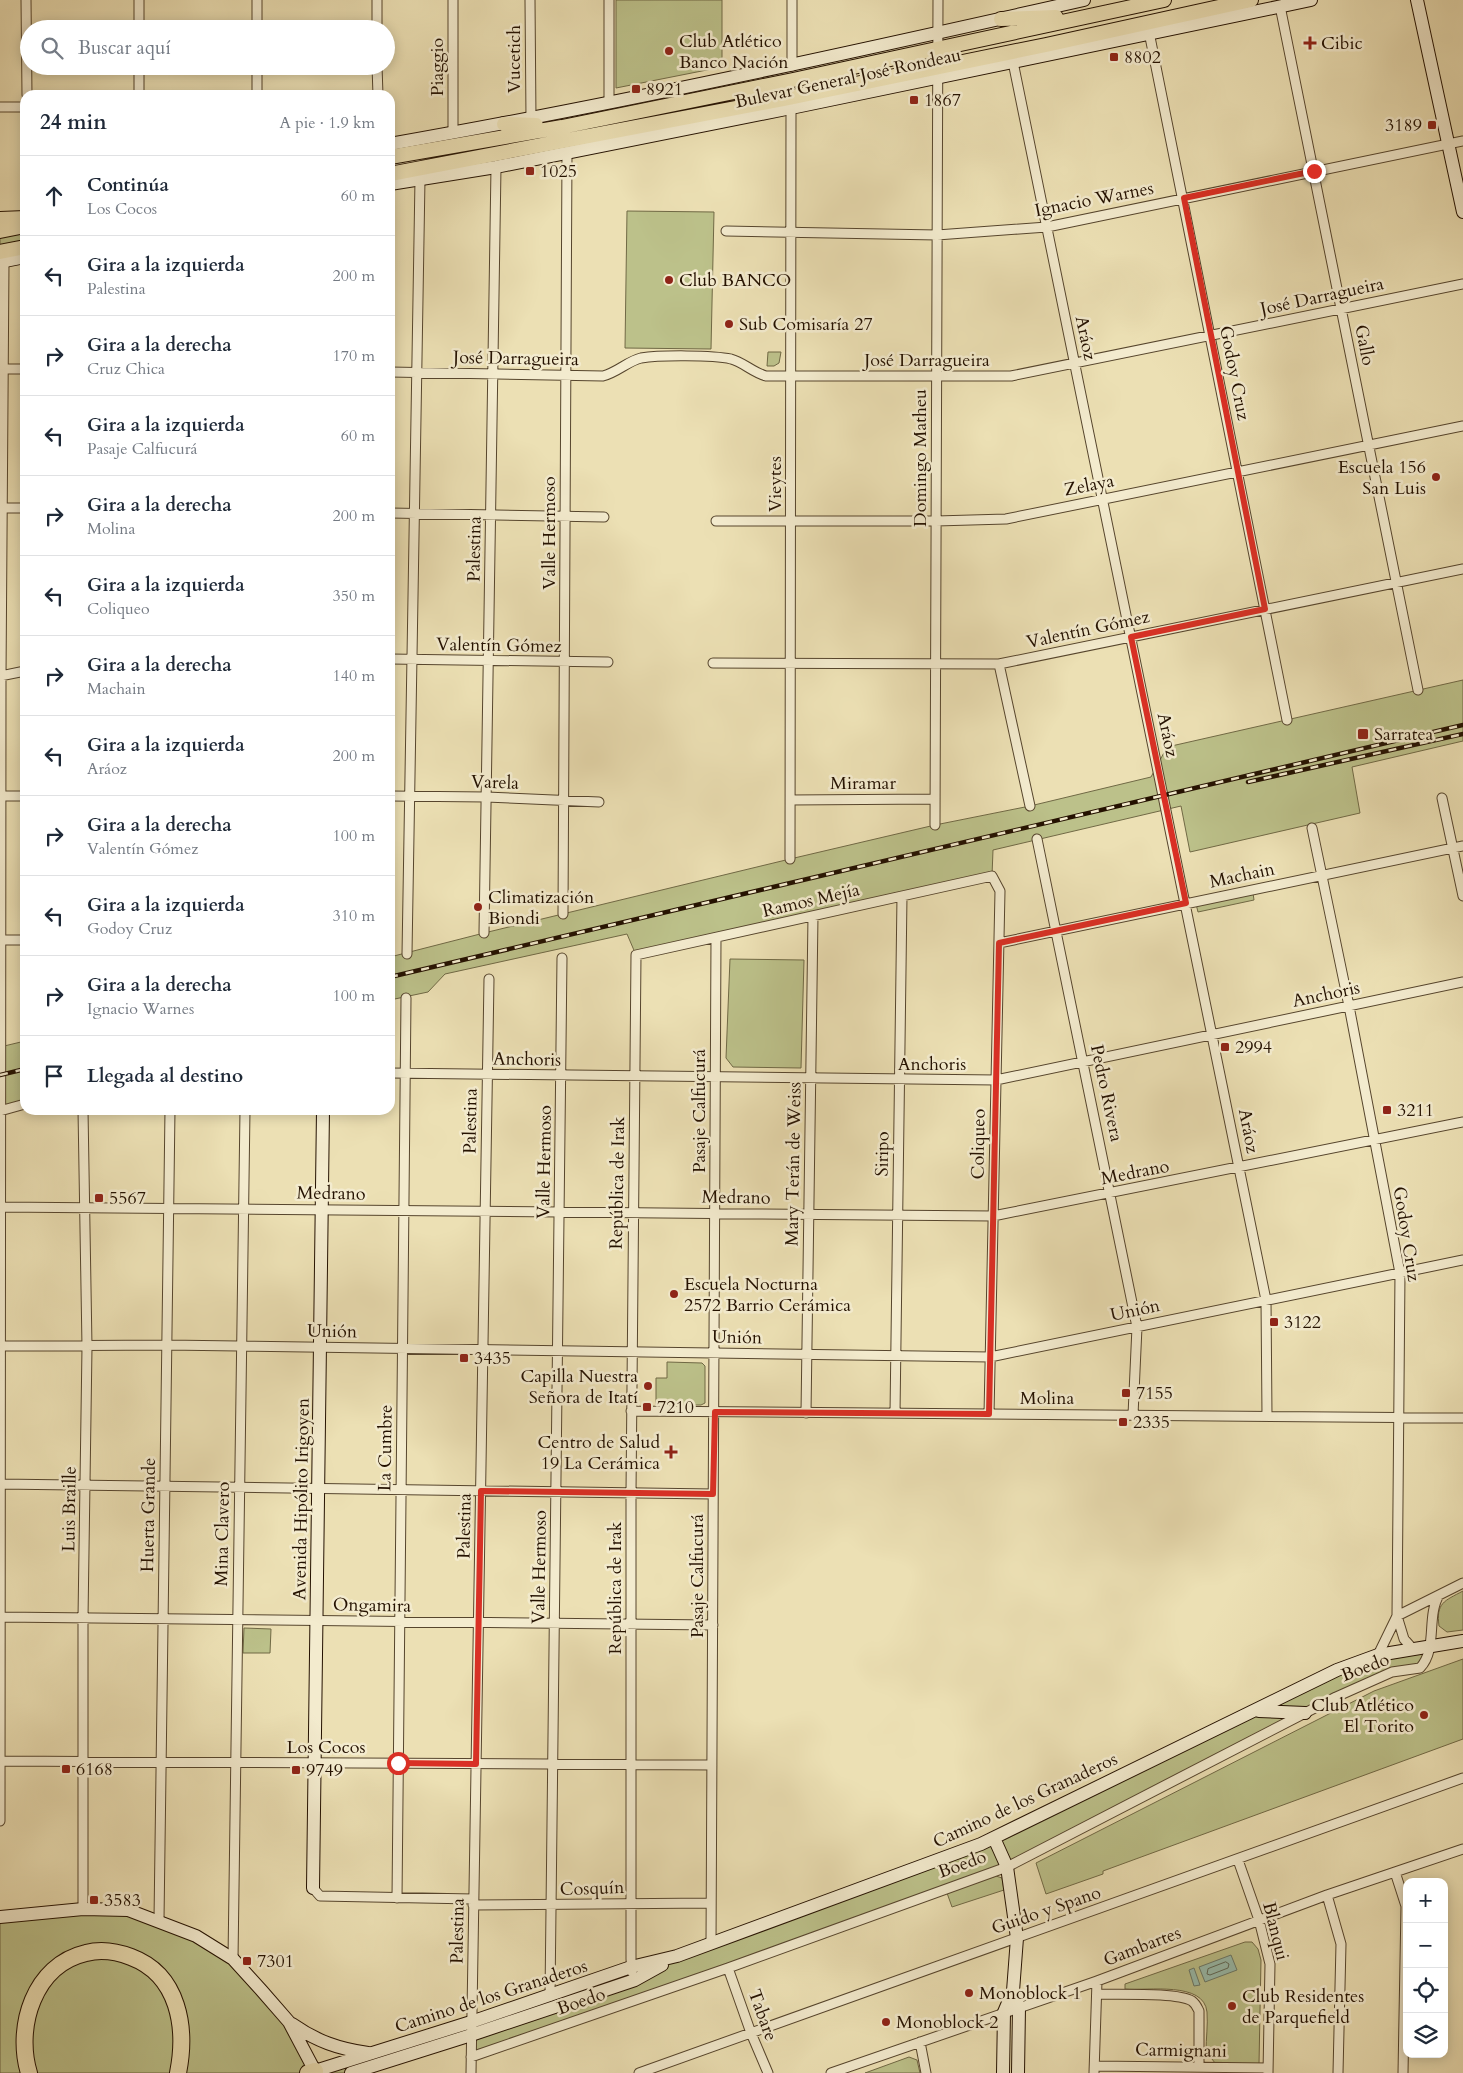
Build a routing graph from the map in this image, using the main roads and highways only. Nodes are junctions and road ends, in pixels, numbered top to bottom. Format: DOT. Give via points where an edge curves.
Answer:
graph roads {
  1 [pos="1084,0"];
  2 [pos="1164,0"];
  3 [pos="1311,0"];
  4 [pos="1417,0"];
  5 [pos="1254,6"];
  6 [pos="1094,15"];
  7 [pos="1001,19"];
  8 [pos="937,73"];
  9 [pos="821,102"];
  10 [pos="787,104"];
  11 [pos="504,124"];
  12 [pos="562,127"];
  13 [pos="395,143"];
  14 [pos="395,156"];
  15 [pos="395,173"];
  16 [pos="395,183"];
  17 [pos="1463,212"];
  18 [pos="20,214"];
  19 [pos="0,218"];
  20 [pos="20,218"];
  21 [pos="20,227"];
  22 [pos="0,231"];
  23 [pos="20,250"];
  24 [pos="20,258"];
  25 [pos="1,259"];
  26 [pos="323,1115"];
  27 [pos="1463,1641"];
  28 [pos="1412,1648"];
  29 [pos="1252,1712"];
  30 [pos="1305,1713"];
  31 [pos="994,1838"];
  32 [pos="313,1888"];
  33 [pos="0,1917"];
  34 [pos="633,1974"];
  35 [pos="1013,1991"];
  36 [pos="289,2022"];
  37 [pos="370,2053"];
  38 [pos="364,2071"];
  39 [pos="313,2072"];
  40 [pos="29,2073"];
  41 [pos="178,2073"];
  42 [pos="351,2073"];
  43 [pos="1003,2073"];
  44 [pos="1018,2073"];
  1 -- 7 [label="main road, Bulevar General José Rondeau"];
  2 -- 6 [label="main road, Bulevar General José Rondeau"];
  3 -- 5 [label="main road, Bulevar General José Rondeau" via="1280,6"];
  4 -- 17 [label="main road"];
  5 -- 8 [label="main road, Bulevar General José Rondeau" via="1013,62"];
  5 -- 8 [label="main road, Bulevar General José Rondeau" via="1233,4"];
  6 -- 7 [label="main road"];
  6 -- 12 [label="main road, Bulevar General José Rondeau"];
  7 -- 11 [label="main road, Bulevar General José Rondeau" via="792,66"];
  8 -- 9 [label="main road, Bulevar General José Rondeau"];
  8 -- 10 [label="main road, Bulevar General José Rondeau"];
  9 -- 10 [label="main road"];
  10 -- 15 [label="main road, Bulevar General José Rondeau"];
  10 -- 16 [label="main road, Bulevar General José Rondeau" via="567,153"];
  11 -- 12 [label="main road"];
  11 -- 13 [label="main road, Bulevar General José Rondeau"];
  12 -- 14 [label="main road, Bulevar General José Rondeau"];
  18 -- 19 [label="main road"];
  19 -- 20 [label="main road"];
  21 -- 22 [label="main road"];
  23 -- 25 [label="main road"];
  24 -- 25 [label="main road"];
  26 -- 32 [label="main road, Avenida Hipólito Irigoyen"];
  27 -- 28 [label="main road, Boedo"];
  28 -- 29 [label="main road, Camino de los Granaderos" via="1378,1655 1337,1670"];
  29 -- 30 [label="main road"];
  29 -- 31 [label="main road, Camino de los Granaderos"];
  31 -- 34 [label="main road, Camino de los Granaderos"];
  31 -- 35 [label="main road" via="1007,1867 1017,1938"];
  33 -- 36 [label="main road" via="83,1909 128,1910 159,1920 196,1936 233,1959"];
  34 -- 37 [label="main road, Camino de los Granaderos" via="550,1996"];
  34 -- 38 [label="main road, Camino de los Granaderos"];
  35 -- 43 [label="main road" via="1004,2012"];
  35 -- 44 [label="main road" via="1018,2007"];
  36 -- 37 [label="main road" via="319,2041"];
  36 -- 39 [label="main road"];
  37 -- 39 [label="main road, Camino de los Granaderos"];
  38 -- 42 [label="main road, Camino de los Granaderos"];
  40 -- 41 [label="highway" via="24,2048 29,2007 54,1971 68,1960 87,1952 122,1954 138,1960 166,1982 180,2016 182,2057"];
}
